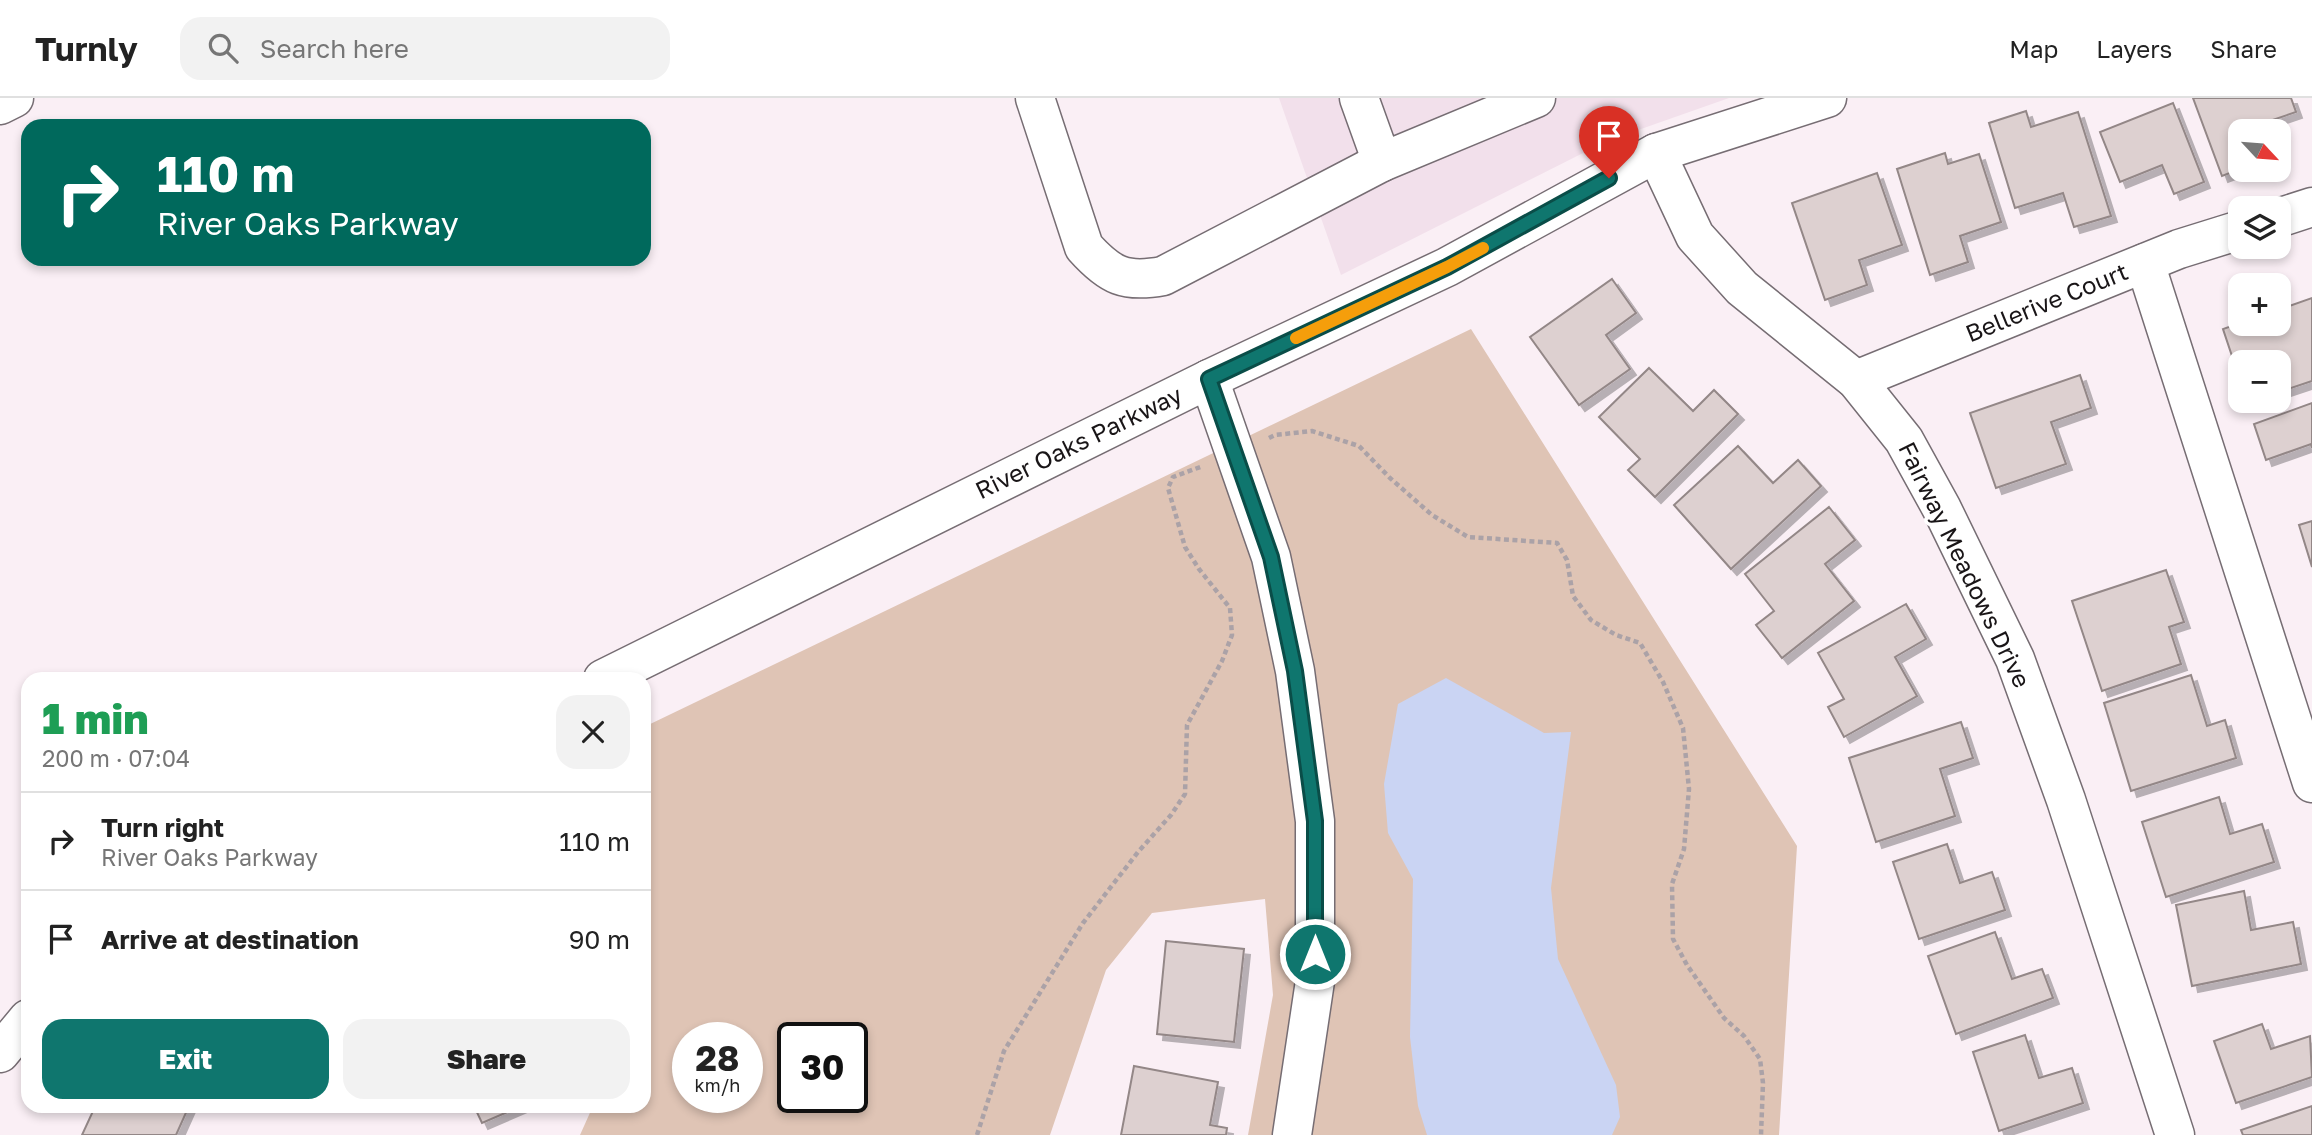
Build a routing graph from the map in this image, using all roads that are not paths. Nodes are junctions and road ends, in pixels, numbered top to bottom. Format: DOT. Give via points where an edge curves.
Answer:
graph roads {
  1 [pos="14,98"];
  2 [pos="1035,98"];
  3 [pos="1360,98"];
  4 [pos="1536,98"];
  5 [pos="1827,98"];
  6 [pos="0,105"];
  7 [pos="1656,153"];
  8 [pos="1382,162"];
  9 [pos="2312,207"];
  10 [pos="2291,214"];
  11 [pos="2228,234"];
  12 [pos="2145,263"];
  13 [pos="1209,379"];
  14 [pos="1856,380"];
  15 [pos="617,672"];
  16 [pos="2312,783"];
  17 [pos="21,1028"];
  18 [pos="0,1053"];
  19 [pos="1292,1135"];
  20 [pos="2175,1135"];
  1 -- 6 [label="street"];
  2 -- 8 [label="street" via="1084,247 1119,276 1140,280 1163,276"];
  3 -- 8 [label="street"];
  4 -- 8 [label="street"];
  5 -- 7 [label="street, River Oaks Parkway"];
  7 -- 13 [label="street, River Oaks Parkway" via="1447,267"];
  7 -- 14 [label="street, Fairway Meadows Drive" via="1695,236 1742,288"];
  9 -- 10 [label="street"];
  11 -- 12 [label="street, Bellerive Court"];
  12 -- 14 [label="street, Bellerive Court"];
  12 -- 16 [label="street"];
  13 -- 15 [label="street, River Oaks Parkway"];
  13 -- 19 [label="street" via="1271,557 1295,671 1315,821 1315,981"];
  14 -- 20 [label="street, Fairway Meadows Drive" via="1904,440 2015,659"];
  17 -- 18 [label="street"];
}
